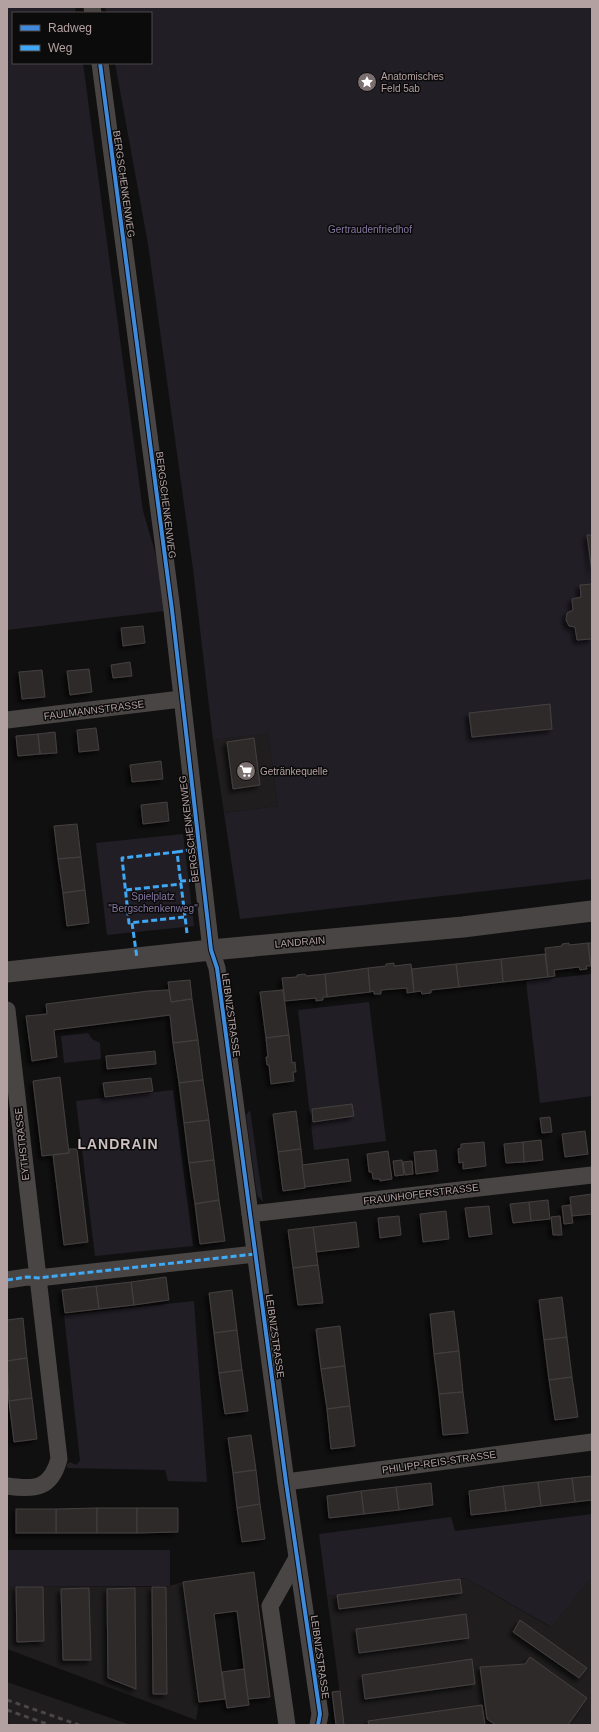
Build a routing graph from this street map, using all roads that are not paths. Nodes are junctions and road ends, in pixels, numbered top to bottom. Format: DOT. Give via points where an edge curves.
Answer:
graph roads {
  1 [pos="100,64"];
  2 [pos="181,699"];
  3 [pos="7,720"];
  4 [pos="592,911"];
  5 [pos="211,950"];
  6 [pos="7,972"];
  7 [pos="7,1010"];
  8 [pos="592,1175"];
  9 [pos="250,1214"];
  10 [pos="255,1254"];
  11 [pos="38,1278"];
  12 [pos="7,1280"];
  13 [pos="592,1442"];
  14 [pos="286,1482"];
  15 [pos="7,1486"];
  16 [pos="297,1558"];
  17 [pos="287,1725"];
  18 [pos="318,1725"];
  1 -- 2 [label="street, BERGSCHENKENWEG" via="172,610"];
  2 -- 3 [label="street, FAULMANNSTRASSE"];
  2 -- 5 [label="street, BERGSCHENKENWEG"];
  4 -- 5 [label="street, LANDRAIN" via="463,927"];
  5 -- 6 [label="street, LANDRAIN"];
  5 -- 9 [label="street, LEIBNIZSTRASSE" via="216,968"];
  7 -- 11 [label="street, EYTHSTRASSE"];
  8 -- 9 [label="street, FRAUNHOFERSTRASSE"];
  9 -- 10 [label="street, LEIBNIZSTRASSE"];
  10 -- 11 [label="street"];
  10 -- 14 [label="street, LEIBNIZSTRASSE"];
  11 -- 12 [label="street"];
  11 -- 15 [label="street, EYTHSTRASSE" via="59,1459 55,1474 40,1486"];
  13 -- 14 [label="street, PHILIPP-REIS-STRASSE"];
  14 -- 16 [label="street, LEIBNIZSTRASSE"];
  16 -- 17 [label="street" via="270,1606"];
  16 -- 18 [label="street, LEIBNIZSTRASSE" via="320,1714"];
}
